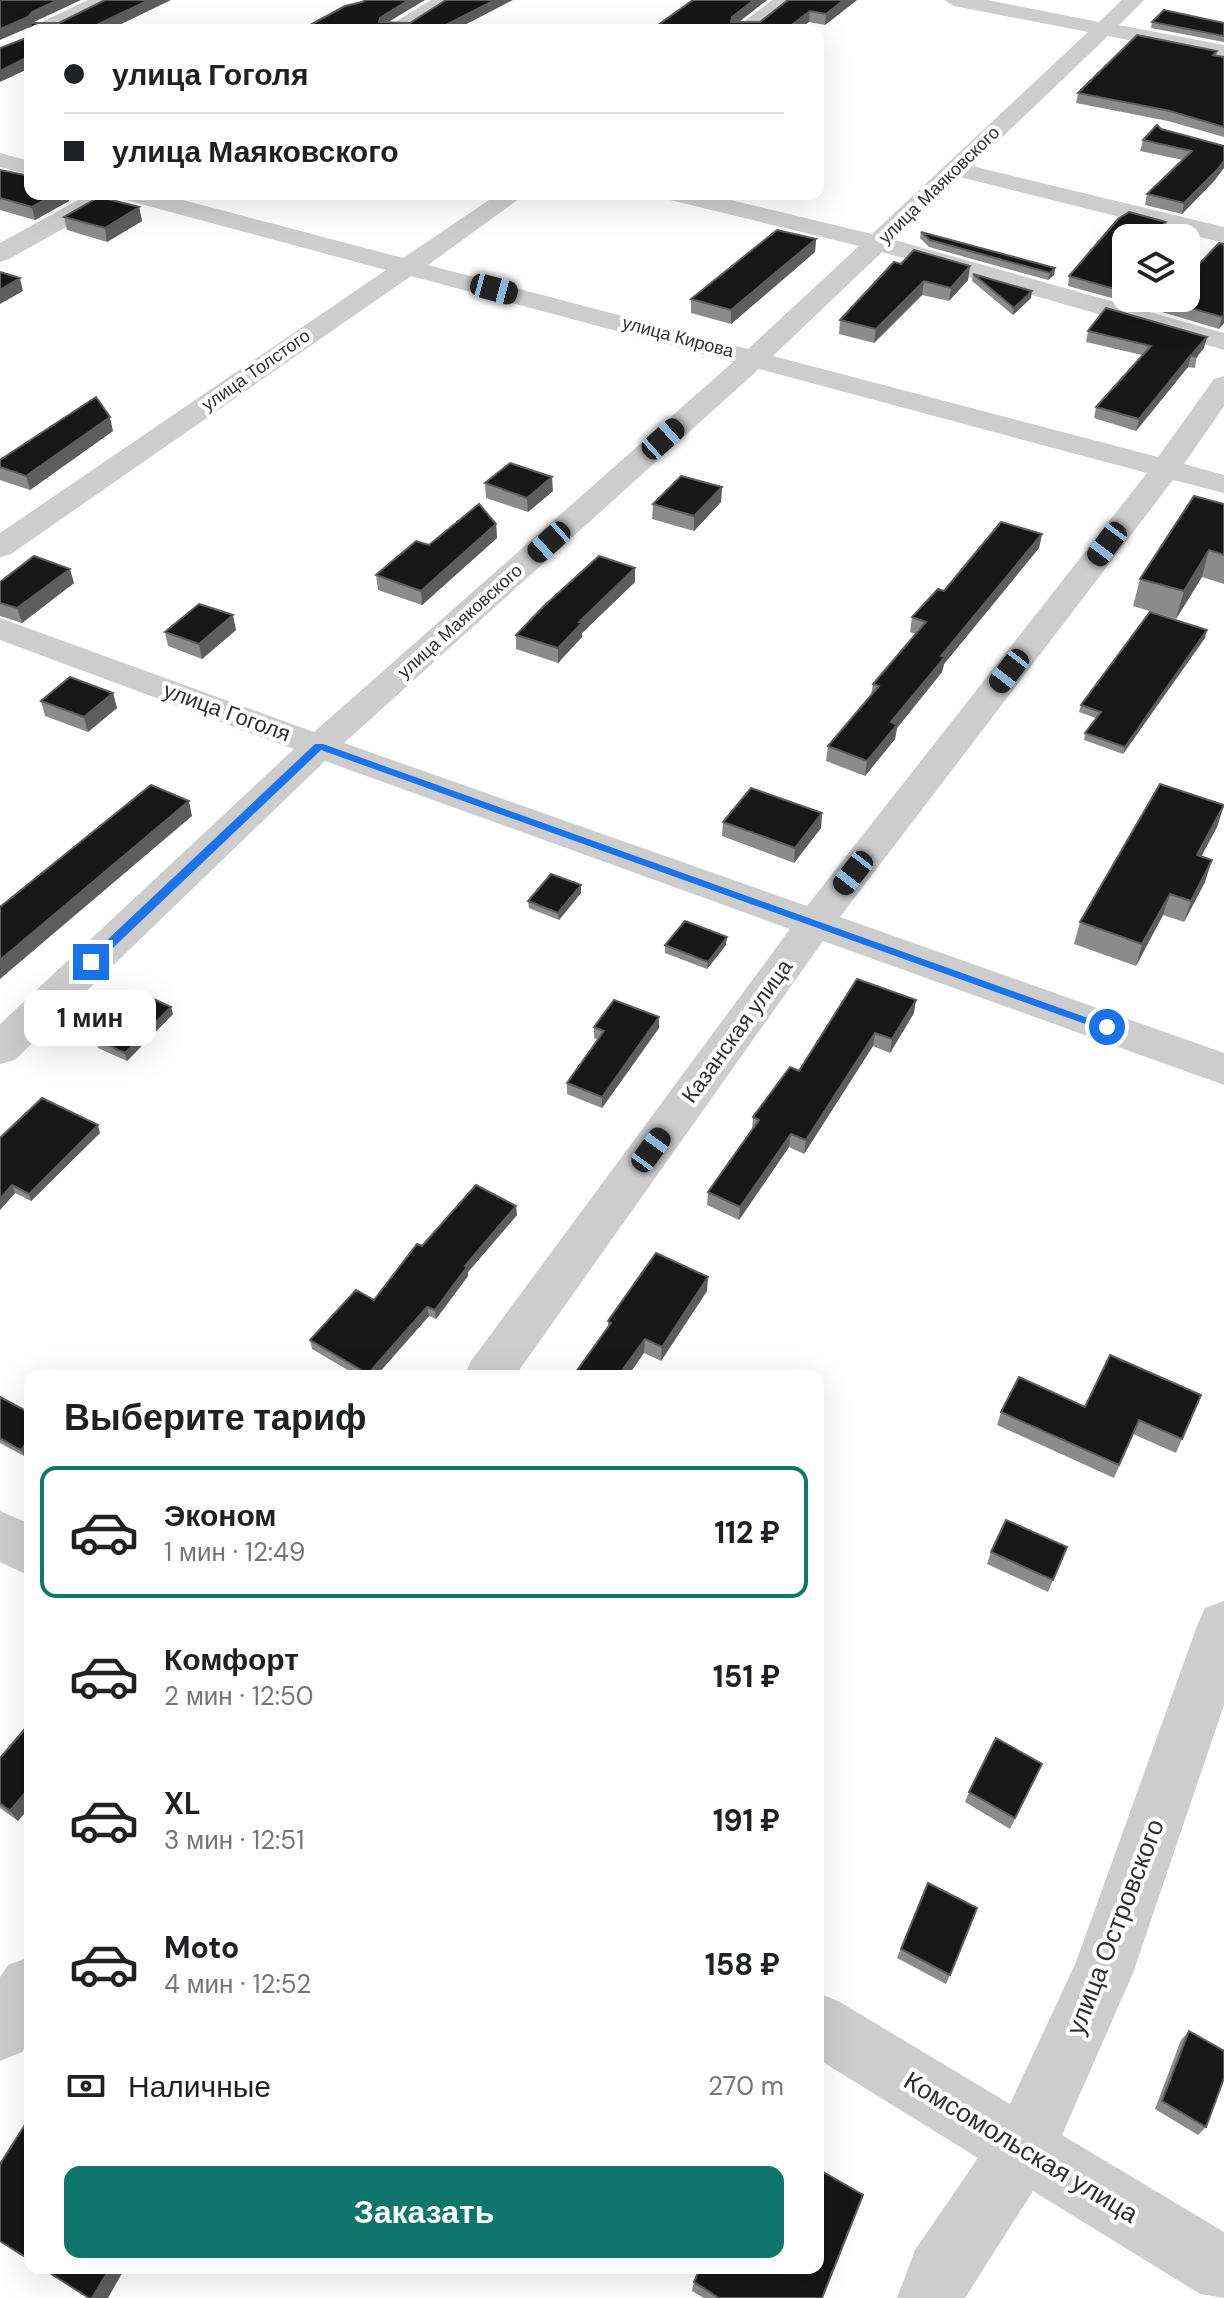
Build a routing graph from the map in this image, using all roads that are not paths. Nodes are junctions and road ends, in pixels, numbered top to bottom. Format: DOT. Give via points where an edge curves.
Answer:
graph roads {
  1 [pos="105,0"];
  2 [pos="446,0"];
  3 [pos="785,0"];
  4 [pos="954,0"];
  5 [pos="1134,0"];
  6 [pos="55,24"];
  7 [pos="404,24"];
  8 [pos="752,24"];
  9 [pos="1104,28"];
  10 [pos="1224,52"];
  11 [pos="0,160"];
  12 [pos="24,166"];
  13 [pos="956,169"];
  14 [pos="96,200"];
  15 [pos="154,200"];
  16 [pos="505,200"];
  17 [pos="700,200"];
  18 [pos="1224,235"];
  19 [pos="879,243"];
  20 [pos="0,254"];
  21 [pos="407,266"];
  22 [pos="1224,342"];
  23 [pos="755,358"];
  24 [pos="1224,385"];
  25 [pos="1166,468"];
  26 [pos="1224,484"];
  27 [pos="0,547"];
  28 [pos="0,628"];
  29 [pos="319,746"];
  30 [pos="814,924"];
  31 [pos="0,1049"];
  32 [pos="1224,1069"];
  33 [pos="492,1370"];
  34 [pos="0,1534"];
  35 [pos="24,1548"];
  36 [pos="1224,1626"];
  37 [pos="24,1996"];
  38 [pos="824,2028"];
  39 [pos="0,2030"];
  40 [pos="1023,2148"];
  41 [pos="1224,2270"];
  42 [pos="931,2298"];
  1 -- 6 [label="street"];
  2 -- 7 [label="street"];
  3 -- 8 [label="street"];
  4 -- 9 [label="street"];
  5 -- 9 [label="street, улица Маяковского"];
  9 -- 10 [label="street"];
  9 -- 13 [label="street, улица Маяковского"];
  11 -- 12 [label="street"];
  13 -- 18 [label="street"];
  13 -- 19 [label="street, улица Маяковского"];
  14 -- 20 [label="street"];
  15 -- 21 [label="street, улица Кирова"];
  16 -- 21 [label="street, улица Толстого"];
  17 -- 19 [label="street"];
  19 -- 22 [label="street"];
  19 -- 23 [label="street, улица Маяковского"];
  21 -- 23 [label="street, улица Кирова"];
  21 -- 27 [label="street, улица Толстого"];
  23 -- 25 [label="street, улица Кирова"];
  23 -- 29 [label="street, улица Маяковского"];
  24 -- 25 [label="street, Казанская улица"];
  25 -- 26 [label="street, улица Кирова"];
  25 -- 30 [label="street, Казанская улица"];
  28 -- 29 [label="street, улица Гоголя"];
  29 -- 30 [label="street, улица Гоголя"];
  29 -- 31 [label="street, улица Маяковского"];
  30 -- 32 [label="street, улица Гоголя"];
  30 -- 33 [label="street, Казанская улица"];
  34 -- 35 [label="street"];
  36 -- 40 [label="street, улица Островского" via="1103,1973"];
  37 -- 39 [label="street"];
  38 -- 40 [label="street, Комсомольская улица"];
  40 -- 41 [label="street, Комсомольская улица"];
  40 -- 42 [label="street, улица Островского" via="939,2274"];
}
